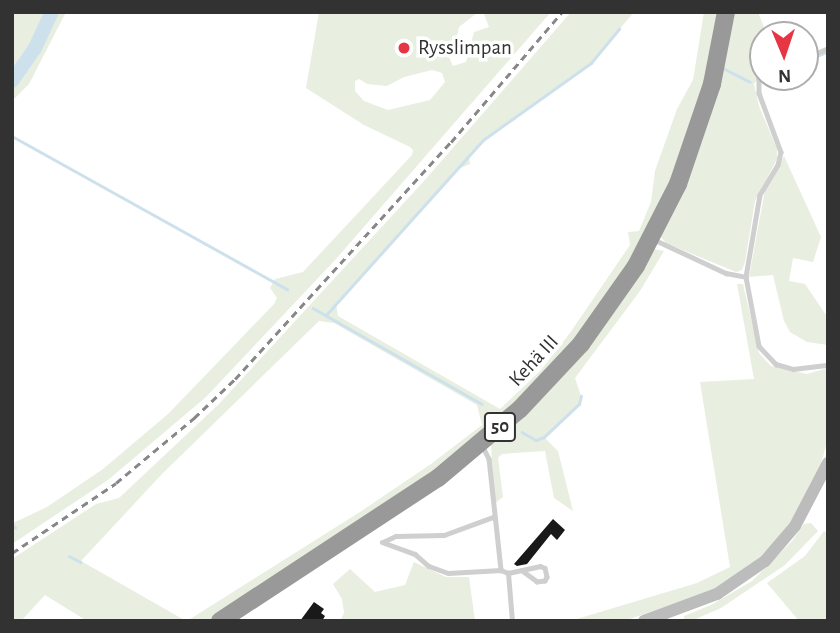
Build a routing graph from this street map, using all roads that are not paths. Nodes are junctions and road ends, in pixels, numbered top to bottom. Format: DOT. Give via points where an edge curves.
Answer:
graph roads {
  1 [pos="726,12"];
  2 [pos="759,91"];
  3 [pos="652,238"];
  4 [pos="746,277"];
  5 [pos="828,365"];
  6 [pos="482,444"];
  7 [pos="828,463"];
  8 [pos="493,517"];
  9 [pos="501,570"];
  10 [pos="522,571"];
  11 [pos="508,573"];
  12 [pos="675,616"];
  13 [pos="220,621"];
  14 [pos="512,621"];
  15 [pos="644,621"];
  1 -- 3 [label="highway, Kehä III / 50" via="701,123"];
  2 -- 4 [label="lane" via="781,152 760,195"];
  3 -- 4 [label="lane" via="726,273"];
  3 -- 6 [label="highway, Kehä III / 50" via="581,344"];
  4 -- 5 [label="lane" via="764,355 793,369"];
  6 -- 8 [label="lane" via="489,459"];
  6 -- 13 [label="highway, Kehä III / 50" via="438,478"];
  7 -- 12 [label="street" via="795,526 765,561 727,589"];
  8 -- 9 [label="lane"];
  8 -- 9 [label="lane" via="444,535 396,536 382,542 448,573"];
  9 -- 11 [label="lane"];
  10 -- 10 [label="lane" via="540,566 547,577 537,582"];
  10 -- 11 [label="lane"];
  11 -- 14 [label="lane"];
  12 -- 15 [label="street"];
}
